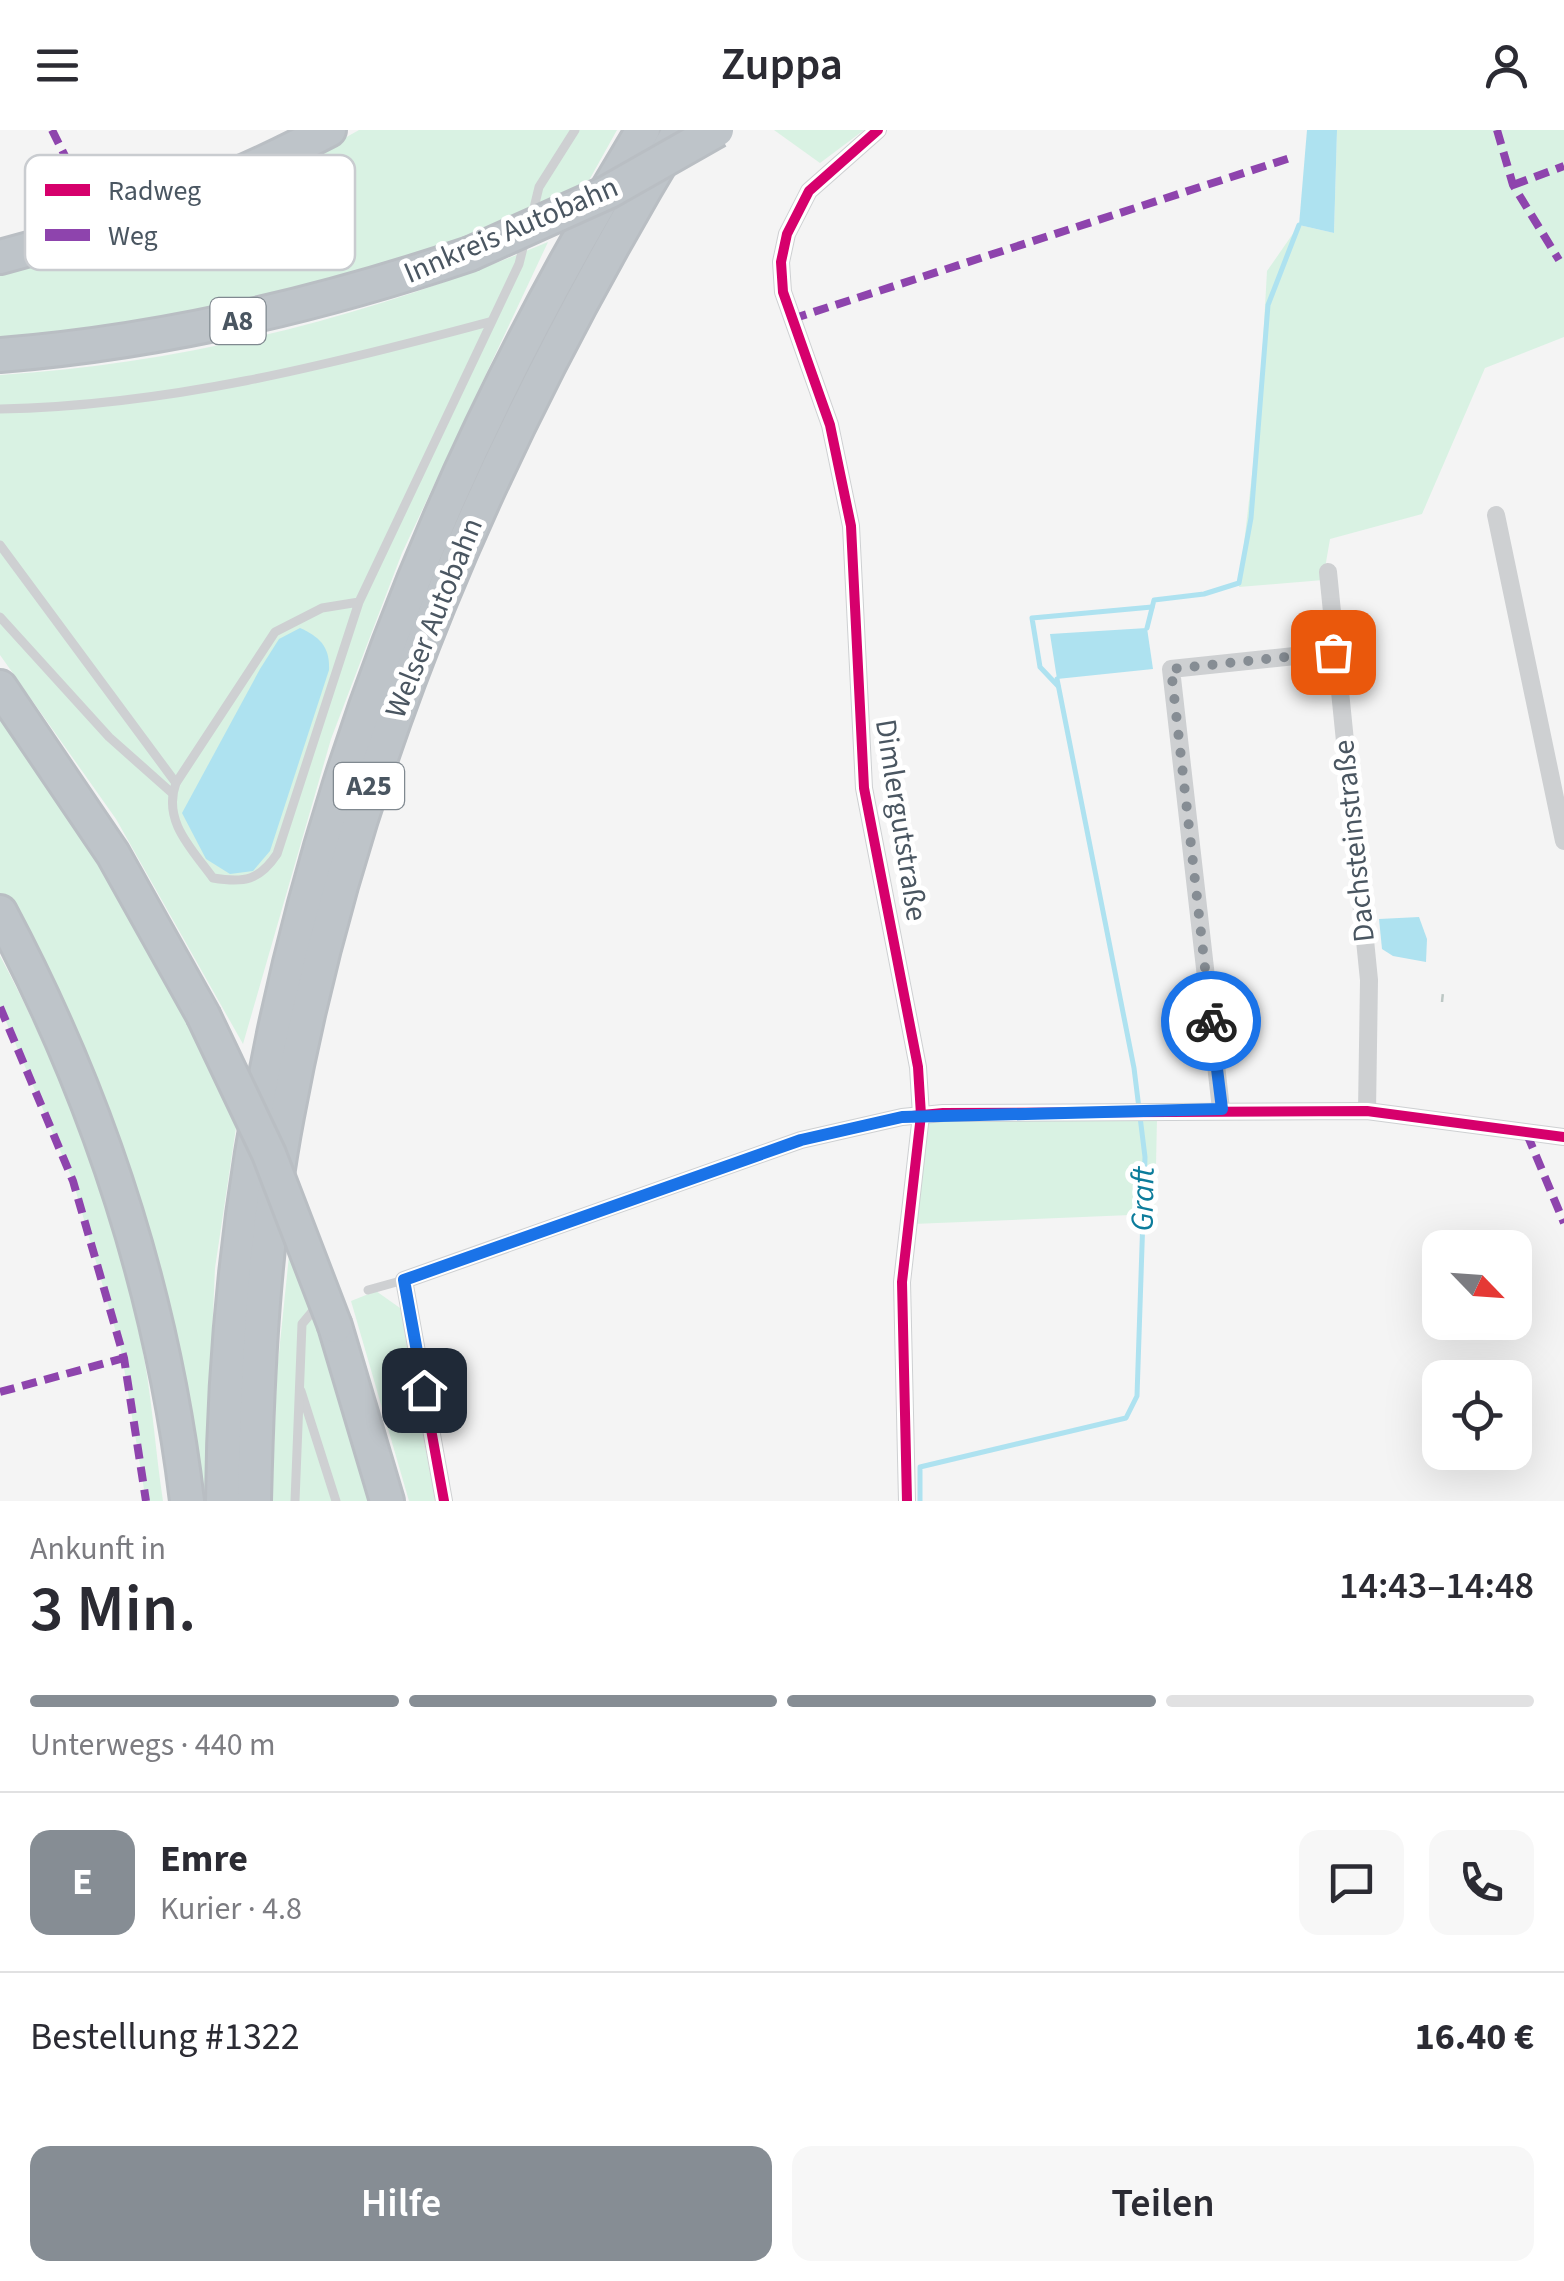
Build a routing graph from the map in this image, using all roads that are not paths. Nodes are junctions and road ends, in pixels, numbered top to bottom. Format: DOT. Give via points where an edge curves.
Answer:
graph roads {
  1 [pos="329,130"];
  2 [pos="575,130"];
  3 [pos="643,130"];
  4 [pos="680,130"];
  5 [pos="716,130"];
  6 [pos="878,130"];
  7 [pos="278,155"];
  8 [pos="25,250"];
  9 [pos="0,257"];
  10 [pos="489,322"];
  11 [pos="0,355"];
  12 [pos="0,409"];
  13 [pos="1496,515"];
  14 [pos="0,545"];
  15 [pos="1328,572"];
  16 [pos="359,602"];
  17 [pos="0,618"];
  18 [pos="1333,652"];
  19 [pos="0,687"];
  20 [pos="174,788"];
  21 [pos="1564,841"];
  22 [pos="0,912"];
  23 [pos="1222,1109"];
  24 [pos="1367,1111"];
  25 [pos="920,1115"];
  26 [pos="1564,1137"];
  27 [pos="404,1280"];
  28 [pos="368,1290"];
  29 [pos="324,1319"];
  30 [pos="298,1384"];
  31 [pos="187,1501"];
  32 [pos="223,1501"];
  33 [pos="254,1501"];
  34 [pos="295,1501"];
  35 [pos="336,1501"];
  36 [pos="387,1501"];
  37 [pos="444,1501"];
  38 [pos="907,1501"];
  1 -- 7 [label="highway"];
  2 -- 10 [label="lane" via="539,187 519,264"];
  3 -- 32 [label="highway, Welser Autobahn / A25" via="470,451 412,580 337,782 282,984 256,1122 226,1357"];
  4 -- 33 [label="highway, Welser Autobahn / A25" via="516,428 415,656 370,780 333,908 286,1120 260,1341"];
  5 -- 11 [label="highway, Innkreis Autobahn / A8, bridge" via="608,192 470,254 374,286 216,326"];
  6 -- 25 [label="street, Dimlergutstraße" via="810,190 781,262 783,292 830,425 851,526 864,788 918,1067"];
  8 -- 9 [label="highway"];
  10 -- 12 [label="lane" via="149,399"];
  10 -- 16 [label="lane"];
  13 -- 21 [label="street"];
  14 -- 20 [label="lane"];
  15 -- 18 [label="street, Dachsteinstraße"];
  16 -- 20 [label="lane" via="322,608 275,632"];
  16 -- 20 [label="lane" via="277,854 264,874 241,883 213,878 175,826"];
  17 -- 20 [label="lane" via="109,736"];
  18 -- 23 [label="street" via="1171,669"];
  18 -- 24 [label="street, Dachsteinstraße" via="1369,980"];
  19 -- 29 [label="highway, bridge" via="112,854 203,1015 276,1170"];
  22 -- 31 [label="highway" via="64,1036 124,1195 168,1374"];
  23 -- 24 [label="street"];
  23 -- 25 [label="street"];
  24 -- 26 [label="street"];
  25 -- 27 [label="street" via="801,1140"];
  25 -- 38 [label="street, Dimlergutstraße" via="902,1282"];
  27 -- 28 [label="lane"];
  27 -- 37 [label="street"];
  29 -- 30 [label="lane" via="302,1324"];
  29 -- 36 [label="highway"];
  30 -- 34 [label="lane"];
  30 -- 35 [label="lane"];
}
